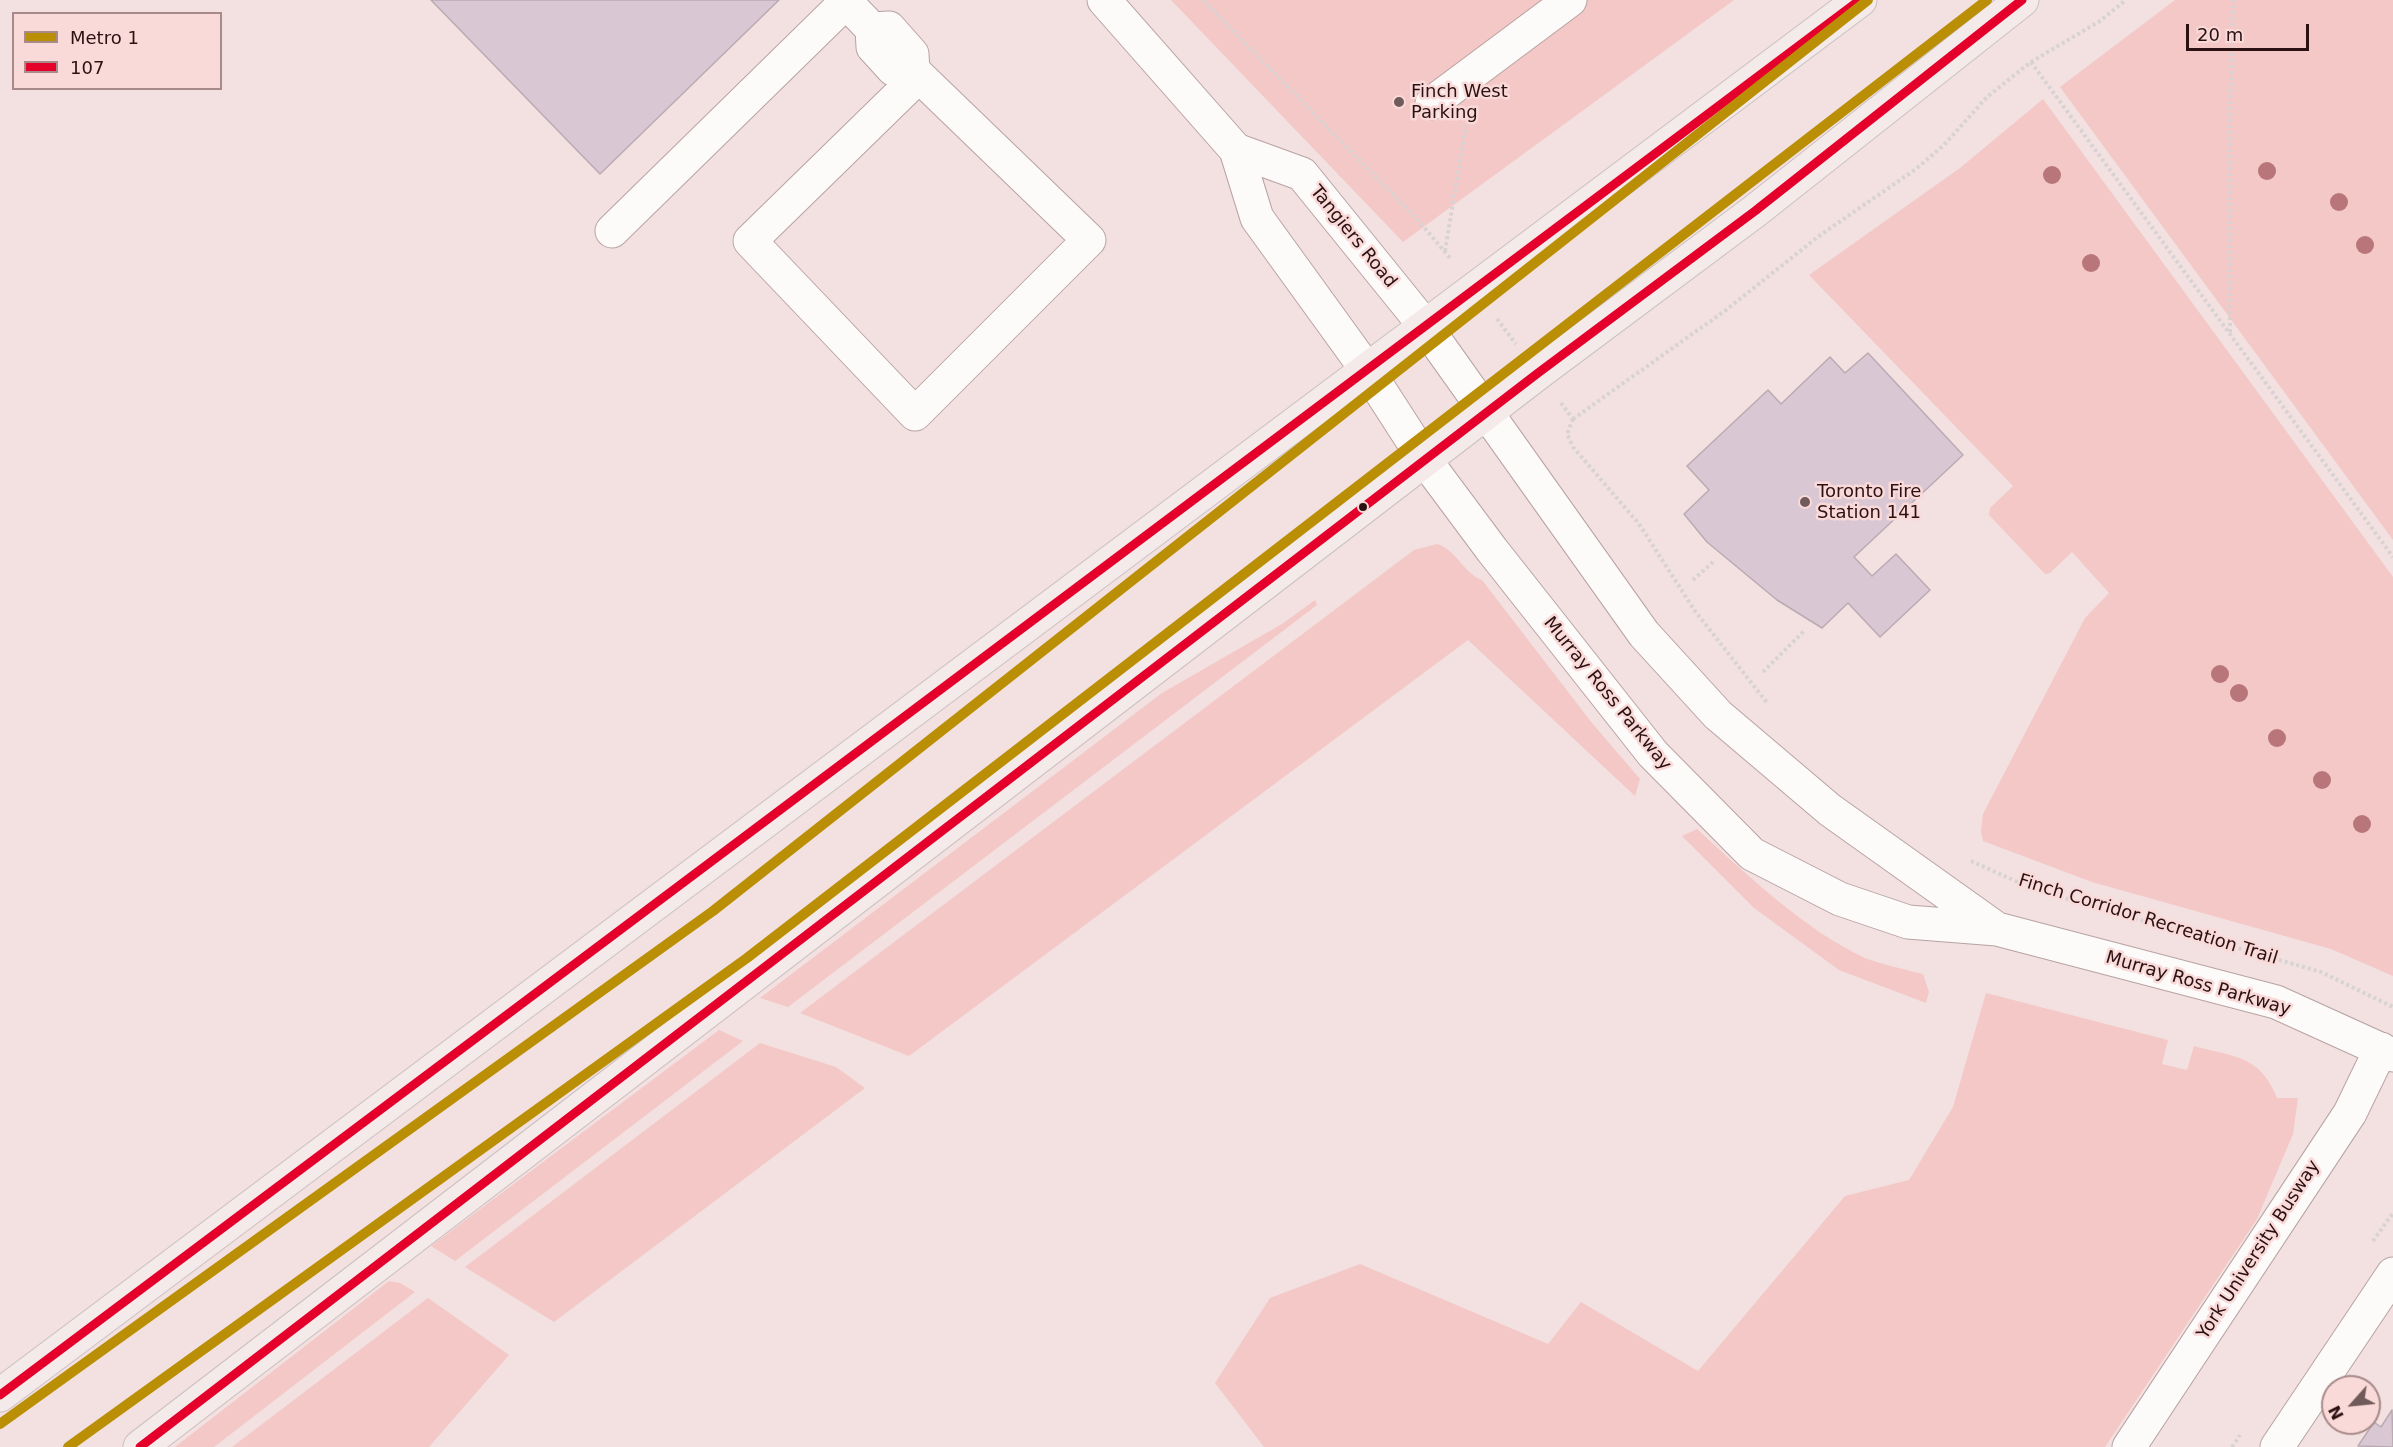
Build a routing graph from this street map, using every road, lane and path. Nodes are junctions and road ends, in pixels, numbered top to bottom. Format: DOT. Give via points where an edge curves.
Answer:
graph roads {
  1 [pos="1104,0"];
  2 [pos="1203,0"];
  3 [pos="1570,0"];
  4 [pos="1860,0"];
  5 [pos="2022,0"];
  6 [pos="2126,0"];
  7 [pos="2233,0"];
  8 [pos="847,1"];
  9 [pos="2031,62"];
  10 [pos="916,74"];
  11 [pos="1432,103"];
  12 [pos="1236,150"];
  13 [pos="612,231"];
  14 [pos="1454,262"];
  15 [pos="1425,326"];
  16 [pos="2230,332"];
  17 [pos="1366,370"];
  18 [pos="1486,413"];
  19 [pos="1425,460"];
  20 [pos="2393,557"];
  21 [pos="1714,561"];
  22 [pos="1693,580"];
  23 [pos="1805,630"];
  24 [pos="1763,672"];
  25 [pos="1770,706"];
  26 [pos="1970,861"];
  27 [pos="1997,929"];
  28 [pos="2393,1007"];
  29 [pos="2387,1052"];
  30 [pos="2393,1274"];
  31 [pos="0,1395"];
  32 [pos="140,1447"];
  33 [pos="2129,1447"];
  34 [pos="2277,1447"];
  1 -- 12 [label="street, Tangiers Road"];
  2 -- 14 [label="path"];
  3 -- 11 [label="street"];
  4 -- 15 [label="main road"];
  5 -- 18 [label="main road" via="1755,211"];
  6 -- 9 [label="path" via="2100,21"];
  7 -- 16 [label="path"];
  8 -- 10 [label="street" via="872,29 873,47 893,69"];
  8 -- 13 [label="street"];
  9 -- 16 [label="path"];
  9 -- 25 [label="path" via="1988,97 1944,146 1916,169 1573,419 1567,434 1573,447 1639,524 1695,611"];
  10 -- 10 [label="street" via="1089,240 915,414 750,242"];
  12 -- 15 [label="street, Tangiers Road" via="1302,174"];
  12 -- 17 [label="street, Tangiers Road" via="1257,218"];
  15 -- 17 [label="main road"];
  15 -- 18 [label="street, Murray Ross Parkway"];
  16 -- 20 [label="path"];
  17 -- 19 [label="street, Murray Ross Parkway"];
  17 -- 31 [label="main road"];
  18 -- 19 [label="main road"];
  18 -- 27 [label="street, Murray Ross Parkway" via="1644,634 1718,715 1830,810"];
  19 -- 27 [label="street, Murray Ross Parkway" via="1568,650 1653,754 1752,854 1840,899 1908,922"];
  19 -- 32 [label="main road"];
  21 -- 22 [label="path"];
  23 -- 24 [label="path"];
  26 -- 28 [label="path, Finch Corridor Recreation Trail" via="2033,889 2321,972"];
  27 -- 29 [label="street, Murray Ross Parkway" via="2276,1002"];
  29 -- 33 [label="street, York University Busway"];
  30 -- 34 [label="street"];
}
